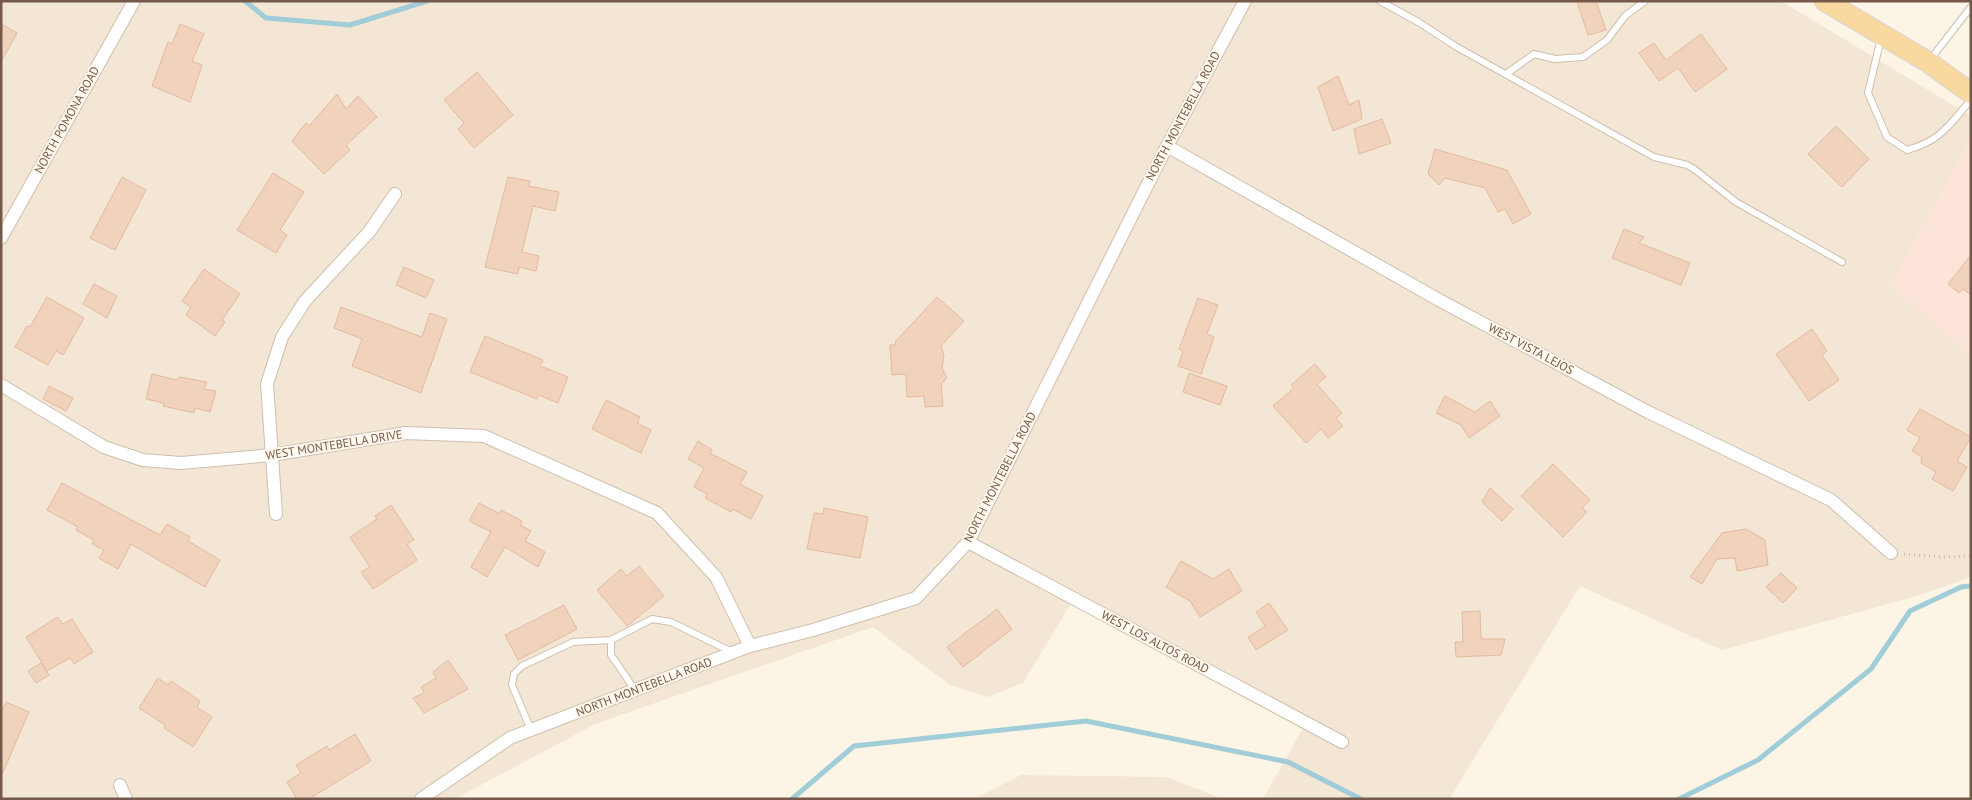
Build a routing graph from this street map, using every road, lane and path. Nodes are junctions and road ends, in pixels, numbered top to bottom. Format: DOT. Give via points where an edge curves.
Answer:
graph roads {
  1 [pos="134,1"];
  2 [pos="1245,1"];
  3 [pos="1380,1"];
  4 [pos="1646,1"];
  5 [pos="1825,1"];
  6 [pos="1971,7"];
  7 [pos="1882,34"];
  8 [pos="1928,62"];
  9 [pos="1506,74"];
  10 [pos="1971,74"];
  11 [pos="1971,92"];
  12 [pos="1971,100"];
  13 [pos="1167,146"];
  14 [pos="395,194"];
  15 [pos="1,238"];
  16 [pos="1842,262"];
  17 [pos="1,385"];
  18 [pos="272,455"];
  19 [pos="276,514"];
  20 [pos="968,542"];
  21 [pos="1891,553"];
  22 [pos="1971,556"];
  23 [pos="611,640"];
  24 [pos="750,646"];
  25 [pos="732,652"];
  26 [pos="635,690"];
  27 [pos="531,730"];
  28 [pos="1342,742"];
  29 [pos="120,785"];
  30 [pos="126,799"];
  31 [pos="421,799"];
  1 -- 15 [label="street, NORTH POMONA ROAD"];
  2 -- 13 [label="street, NORTH MONTEBELLA ROAD"];
  3 -- 9 [label="lane"];
  4 -- 9 [label="lane" via="1625,16 1607,40 1583,57 1555,59 1534,54"];
  5 -- 7 [label="main road"];
  6 -- 8 [label="lane"];
  7 -- 8 [label="main road"];
  7 -- 12 [label="lane" via="1868,94 1887,137 1907,150 1925,145 1942,133"];
  8 -- 10 [label="main road"];
  8 -- 11 [label="main road"];
  9 -- 16 [label="lane" via="1654,157 1687,165 1736,202"];
  13 -- 20 [label="street, NORTH MONTEBELLA ROAD"];
  13 -- 21 [label="street, WEST VISTA LEJOS" via="1466,315 1648,412 1831,500"];
  14 -- 18 [label="street" via="369,232 306,301 282,338 268,384"];
  17 -- 18 [label="street, WEST MONTEBELLA DRIVE" via="104,447 143,460 181,463"];
  18 -- 19 [label="street"];
  18 -- 24 [label="street, WEST MONTEBELLA DRIVE" via="406,433 484,436 656,513 716,577"];
  20 -- 24 [label="street, NORTH MONTEBELLA ROAD" via="916,598"];
  20 -- 28 [label="street, WEST LOS ALTOS ROAD"];
  21 -- 22 [label="path"];
  23 -- 25 [label="lane" via="652,618 671,622"];
  23 -- 26 [label="lane" via="611,655"];
  23 -- 27 [label="lane" via="573,642 522,666 514,674 512,685"];
  24 -- 25 [label="street, NORTH MONTEBELLA ROAD"];
  25 -- 26 [label="street, NORTH MONTEBELLA ROAD"];
  26 -- 27 [label="street, NORTH MONTEBELLA ROAD"];
  27 -- 31 [label="street, NORTH MONTEBELLA ROAD" via="510,738"];
  29 -- 30 [label="street"];
}
